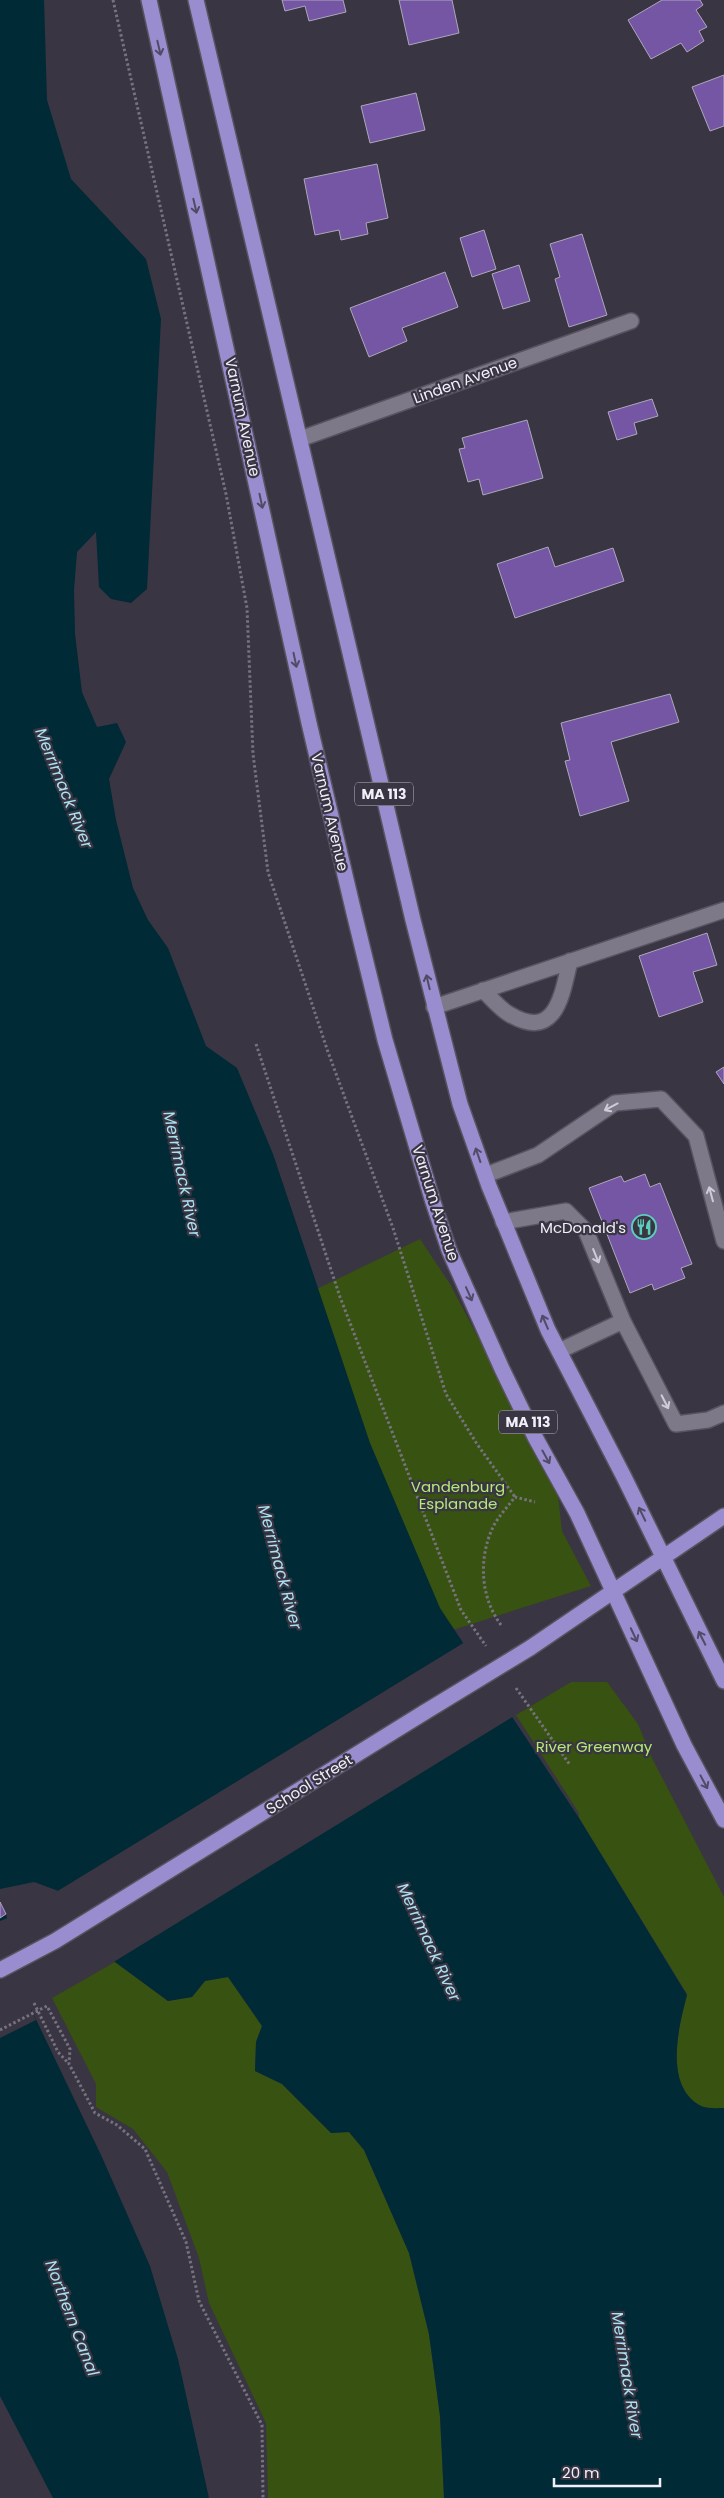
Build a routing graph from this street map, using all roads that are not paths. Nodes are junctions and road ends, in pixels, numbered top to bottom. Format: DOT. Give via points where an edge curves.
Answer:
graph roads {
  1 [pos="149,0"];
  2 [pos="196,0"];
  3 [pos="631,321"];
  4 [pos="300,439"];
  5 [pos="724,910"];
  6 [pos="570,961"];
  7 [pos="483,990"];
  8 [pos="434,1006"];
  9 [pos="486,1175"];
  10 [pos="503,1222"];
  11 [pos="724,1241"];
  12 [pos="623,1321"];
  13 [pos="559,1351"];
  14 [pos="724,1413"];
  15 [pos="724,1516"];
  16 [pos="663,1557"];
  17 [pos="614,1591"];
  18 [pos="724,1682"];
  19 [pos="724,1820"];
  20 [pos="0,1970"];
  1 -- 17 [label="main road, Varnum Avenue / MA 113, one-way" via="309,724 385,1040 449,1250 506,1377"];
  2 -- 4 [label="main road, MA 113"];
  3 -- 4 [label="street, Linden Avenue"];
  8 -- 4 [label="main road, MA 113, one-way"];
  5 -- 6 [label="street"];
  6 -- 7 [label="street"];
  6 -- 7 [label="street" via="555,1012 544,1021 535,1023 509,1014"];
  7 -- 8 [label="street"];
  9 -- 8 [label="main road, MA 113, one-way" via="460,1104"];
  9 -- 10 [label="main road, MA 113"];
  11 -- 9 [label="street, one-way" via="696,1136 661,1099 615,1103 538,1155"];
  10 -- 12 [label="street, one-way" via="566,1211 586,1231"];
  13 -- 10 [label="main road, MA 113, one-way"];
  12 -- 13 [label="street"];
  12 -- 14 [label="street, one-way" via="676,1424 708,1420"];
  16 -- 13 [label="main road, MA 113, one-way"];
  15 -- 16 [label="main road, School Street"];
  16 -- 17 [label="main road, School Street"];
  18 -- 16 [label="main road, MA 113, one-way"];
  17 -- 19 [label="main road, MA 113, one-way" via="684,1745"];
  17 -- 20 [label="main road, School Street, bridge" via="530,1648 56,1942"];
}
